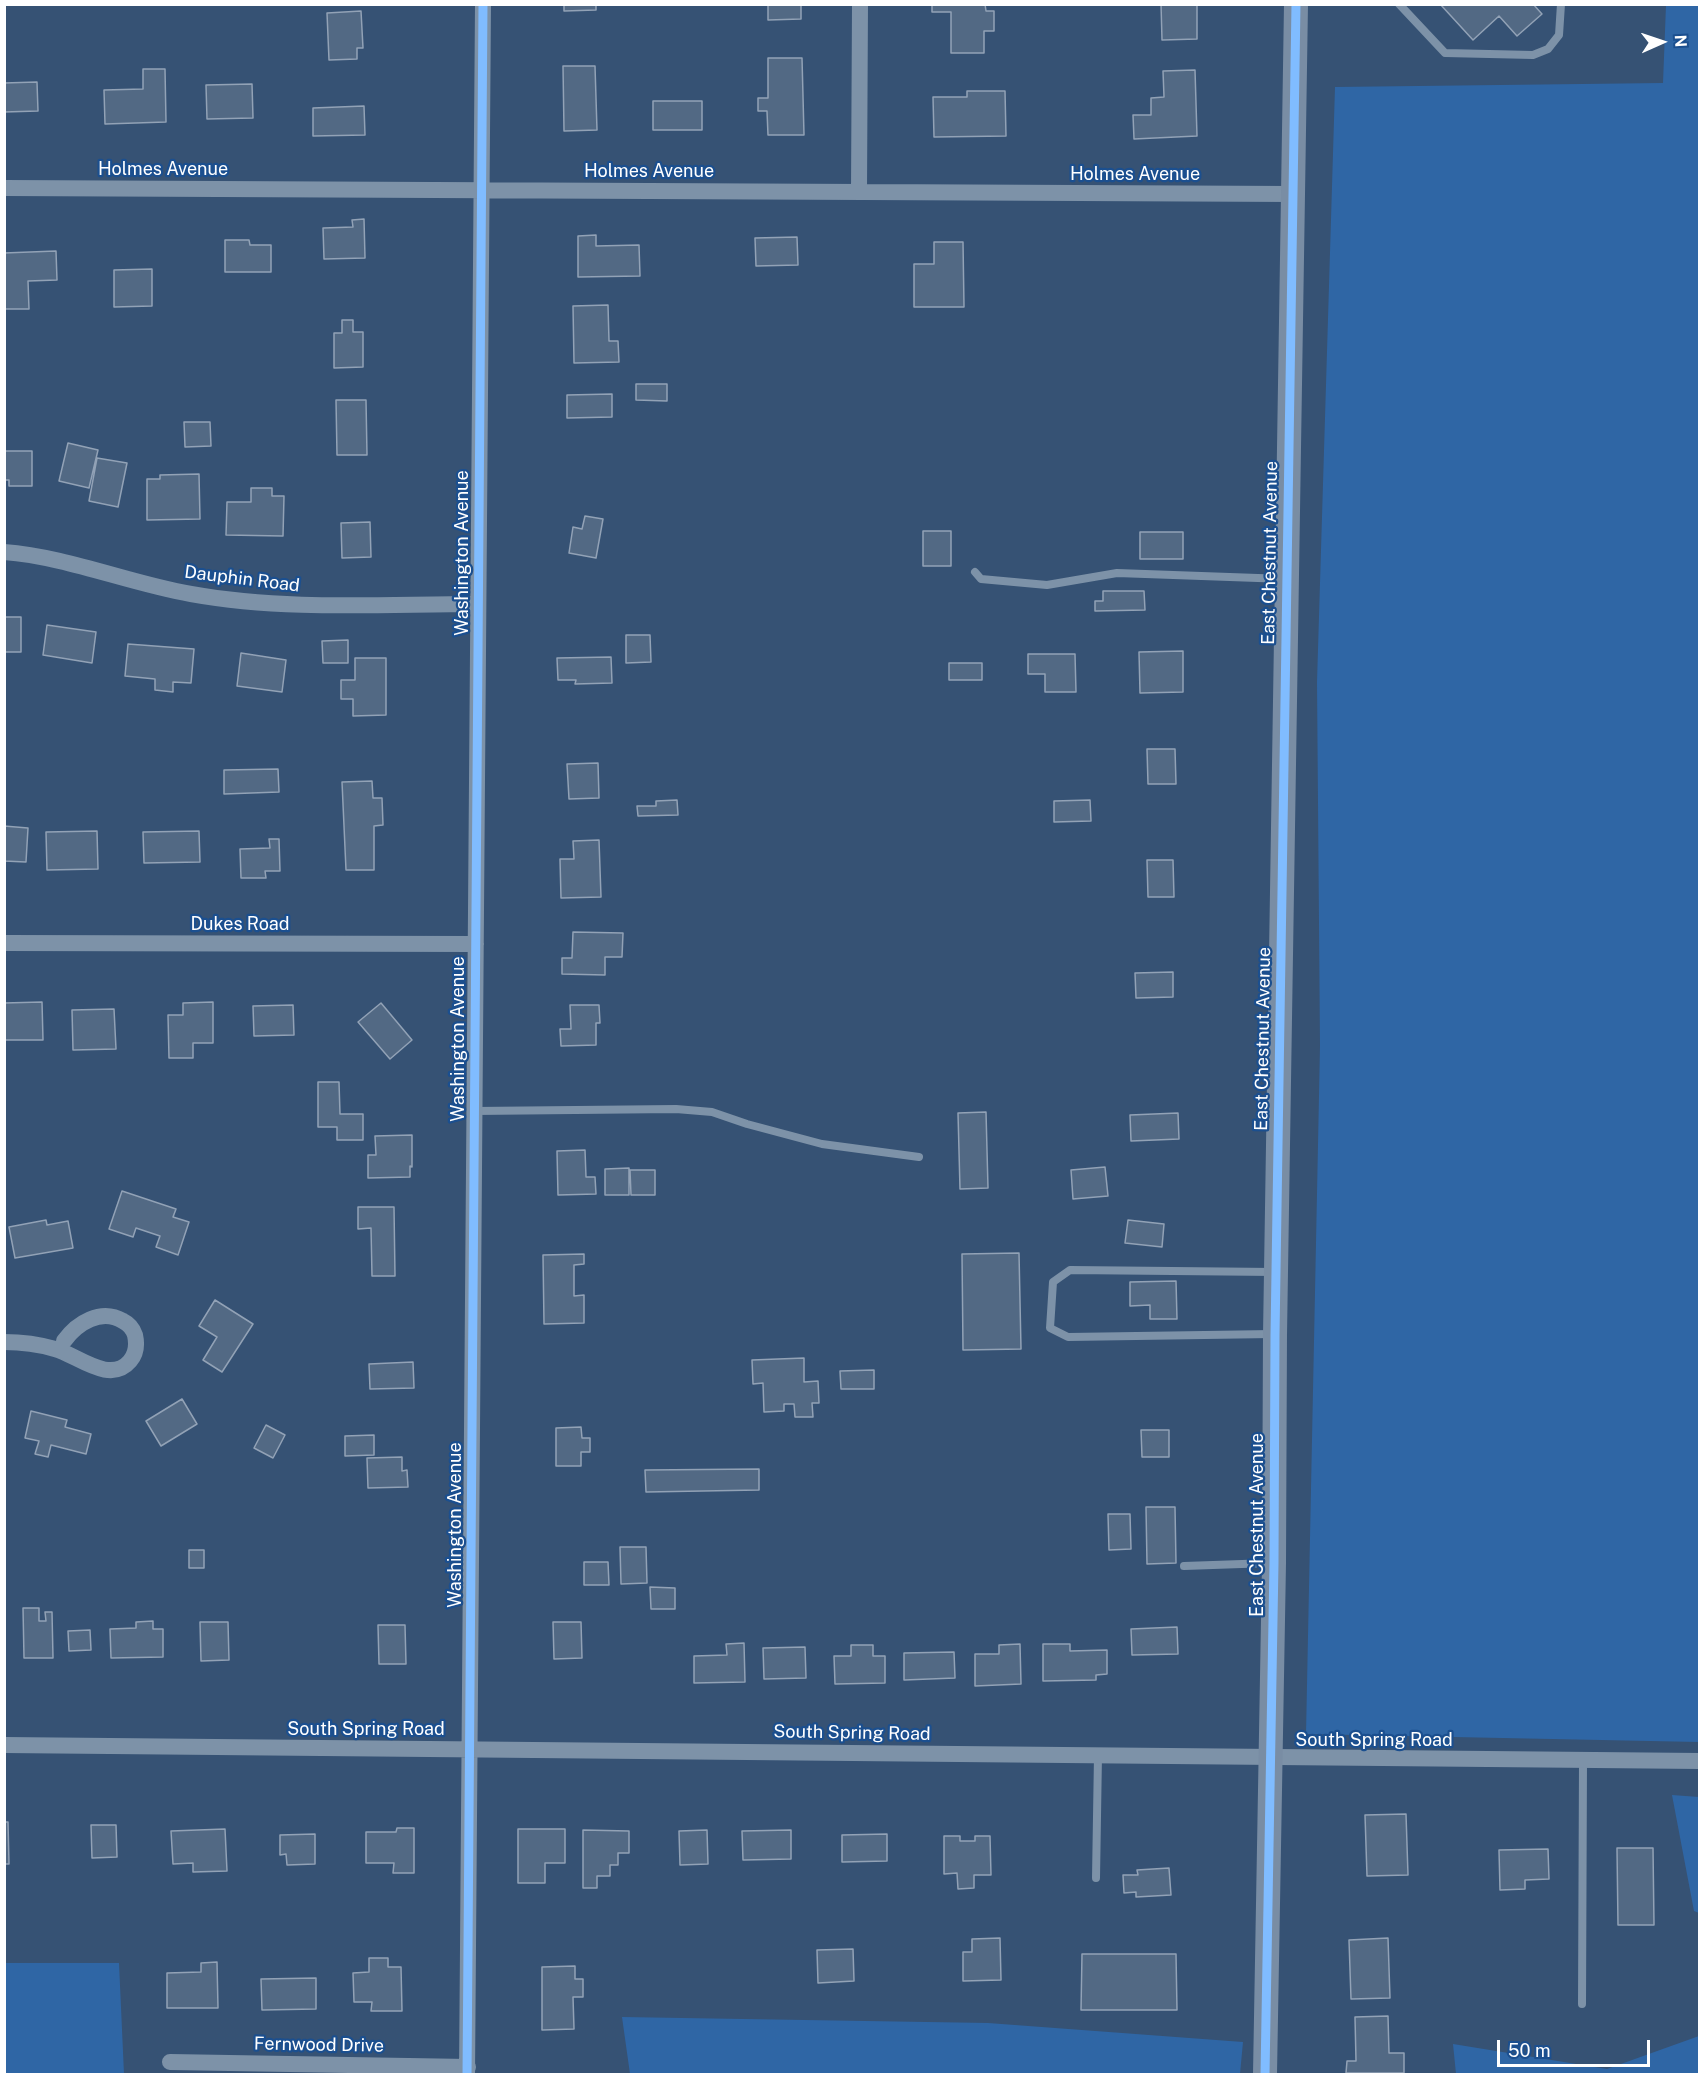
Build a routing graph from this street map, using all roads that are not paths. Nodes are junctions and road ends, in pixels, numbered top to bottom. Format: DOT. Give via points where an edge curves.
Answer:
graph roads {
  1 [pos="483,4"];
  2 [pos="860,4"];
  3 [pos="1296,4"];
  4 [pos="1399,4"];
  5 [pos="1561,4"];
  6 [pos="4,188"];
  7 [pos="481,190"];
  8 [pos="859,191"];
  9 [pos="1293,194"];
  10 [pos="4,552"];
  11 [pos="975,572"];
  12 [pos="1287,579"];
  13 [pos="478,604"];
  14 [pos="4,943"];
  15 [pos="476,944"];
  16 [pos="474,1110"];
  17 [pos="919,1158"];
  18 [pos="1276,1272"];
  19 [pos="1275,1334"];
  20 [pos="64,1341"];
  21 [pos="4,1342"];
  22 [pos="1274,1563"];
  23 [pos="1184,1566"];
  24 [pos="4,1745"];
  25 [pos="469,1749"];
  26 [pos="1098,1755"];
  27 [pos="1269,1759"];
  28 [pos="1583,1761"];
  29 [pos="1700,1761"];
  30 [pos="1096,1878"];
  31 [pos="1582,2004"];
  32 [pos="170,2062"];
  33 [pos="468,2071"];
  34 [pos="1265,2074"];
  1 -- 7 [label="street, Washington Avenue"];
  2 -- 8 [label="street"];
  3 -- 9 [label="street, East Chestnut Avenue"];
  4 -- 5 [label="lane" via="1445,53 1533,55 1548,49 1559,35"];
  6 -- 7 [label="street, Holmes Avenue"];
  7 -- 8 [label="street, Holmes Avenue"];
  7 -- 13 [label="street, Washington Avenue"];
  8 -- 9 [label="street, Holmes Avenue"];
  9 -- 12 [label="street, East Chestnut Avenue"];
  10 -- 13 [label="street, Dauphin Road" via="36,555 190,594 265,604"];
  11 -- 12 [label="lane" via="981,579 1047,585 1117,573"];
  12 -- 18 [label="street, East Chestnut Avenue"];
  13 -- 15 [label="street, Washington Avenue"];
  14 -- 15 [label="street, Dukes Road"];
  15 -- 16 [label="street, Washington Avenue"];
  16 -- 17 [label="lane" via="712,1112 822,1144"];
  16 -- 25 [label="street, Washington Avenue"];
  18 -- 19 [label="street, East Chestnut Avenue"];
  18 -- 19 [label="lane" via="1070,1270 1053,1282 1050,1328 1068,1337"];
  19 -- 22 [label="street, East Chestnut Avenue"];
  20 -- 21 [label="street" via="90,1319 111,1316 128,1324 134,1332 136,1349 128,1364 112,1371 58,1350"];
  22 -- 23 [label="lane"];
  22 -- 27 [label="street, East Chestnut Avenue"];
  24 -- 25 [label="street, South Spring Road"];
  25 -- 26 [label="street, South Spring Road"];
  25 -- 33 [label="street, Washington Avenue"];
  26 -- 27 [label="street, South Spring Road"];
  26 -- 30 [label="lane"];
  27 -- 28 [label="street, South Spring Road"];
  27 -- 34 [label="street, East Chestnut Avenue"];
  28 -- 29 [label="street, South Spring Road"];
  28 -- 31 [label="lane"];
  32 -- 33 [label="street, Fernwood Drive"];
}
